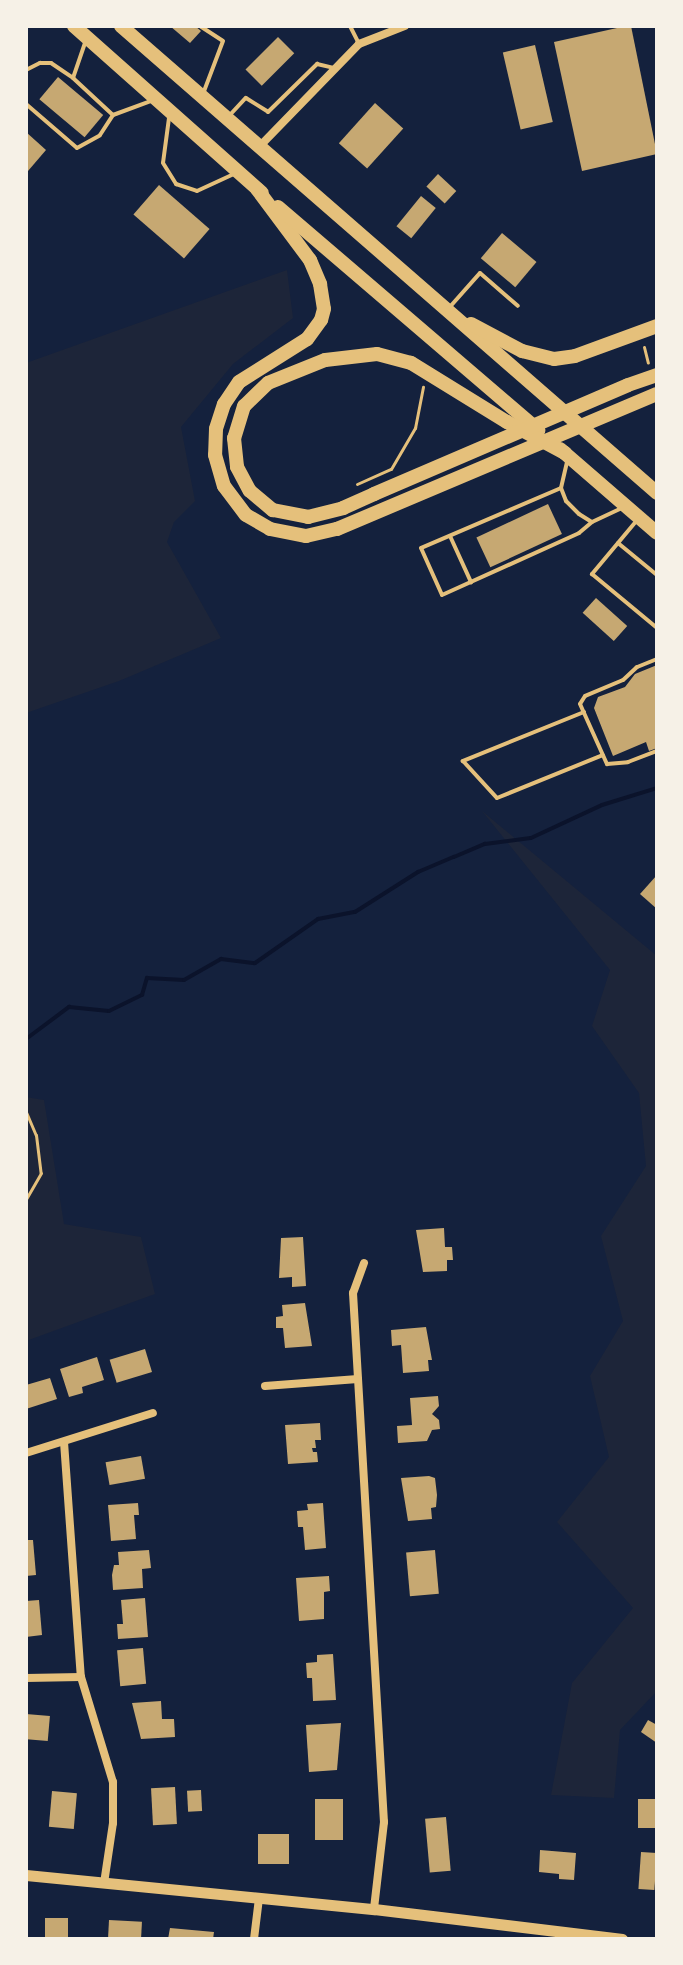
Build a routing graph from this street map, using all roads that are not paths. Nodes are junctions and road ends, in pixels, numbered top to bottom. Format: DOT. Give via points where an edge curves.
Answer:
graph roads {
  1 [pos="74,26"];
  2 [pos="123,26"];
  3 [pos="200,26"];
  4 [pos="350,26"];
  5 [pos="405,26"];
  6 [pos="87,37"];
  7 [pos="359,44"];
  8 [pos="334,68"];
  9 [pos="26,70"];
  10 [pos="73,78"];
  11 [pos="202,96"];
  12 [pos="156,99"];
  13 [pos="26,104"];
  14 [pos="170,112"];
  15 [pos="113,115"];
  16 [pos="227,118"];
  17 [pos="258,148"];
  18 [pos="238,172"];
  19 [pos="257,189"];
  20 [pos="518,306"];
  21 [pos="447,311"];
  22 [pos="657,326"];
  23 [pos="653,371"];
  24 [pos="657,394"];
  25 [pos="567,455"];
  26 [pos="561,488"];
  27 [pos="657,493"];
  28 [pos="626,506"];
  29 [pos="639,517"];
  30 [pos="592,522"];
  31 [pos="657,533"];
  32 [pos="450,536"];
  33 [pos="618,543"];
  34 [pos="657,575"];
  35 [pos="471,582"];
  36 [pos="657,628"];
  37 [pos="657,659"];
  38 [pos="584,712"];
  39 [pos="657,751"];
  40 [pos="603,755"];
  41 [pos="364,1263"];
  42 [pos="358,1379"];
  43 [pos="265,1386"];
  44 [pos="153,1413"];
  45 [pos="64,1442"];
  46 [pos="26,1453"];
  47 [pos="81,1677"];
  48 [pos="26,1678"];
  49 [pos="26,1875"];
  50 [pos="104,1883"];
  51 [pos="259,1898"];
  52 [pos="374,1909"];
  53 [pos="524,1933"];
  54 [pos="254,1939"];
  55 [pos="622,1939"];
  1 -- 6 [label="highway"];
  2 -- 11 [label="highway"];
  3 -- 11 [label="lane" via="223,41"];
  4 -- 7 [label="lane"];
  5 -- 7 [label="street"];
  6 -- 10 [label="lane"];
  6 -- 12 [label="highway"];
  7 -- 8 [label="street"];
  8 -- 16 [label="lane" via="317,64 268,112 246,98"];
  8 -- 17 [label="street"];
  9 -- 10 [label="lane" via="51,63"];
  10 -- 15 [label="lane"];
  11 -- 16 [label="highway"];
  12 -- 14 [label="highway"];
  12 -- 15 [label="lane"];
  13 -- 15 [label="lane" via="77,148 100,135"];
  14 -- 18 [label="highway"];
  14 -- 18 [label="lane" via="163,163 176,184 197,191"];
  16 -- 17 [label="highway"];
  17 -- 21 [label="highway"];
  18 -- 19 [label="highway"];
  19 -- 24 [label="highway" via="310,260 324,309 307,339 248,374 231,392 216,429 215,455 220,475 246,515 282,534 317,535 382,511"];
  19 -- 25 [label="highway"];
  20 -- 21 [label="lane" via="480,273"];
  21 -- 22 [label="highway" via="522,351 554,359"];
  21 -- 27 [label="highway"];
  23 -- 25 [label="highway" via="628,385 374,494 308,517 284,514 256,498 240,476 235,428 251,396 268,383 350,356 389,356 423,370"];
  25 -- 26 [label="lane"];
  25 -- 28 [label="highway"];
  26 -- 30 [label="lane" via="566,501"];
  26 -- 32 [label="lane"];
  28 -- 29 [label="highway"];
  28 -- 30 [label="lane"];
  29 -- 31 [label="highway"];
  29 -- 33 [label="lane"];
  30 -- 35 [label="lane" via="579,533"];
  32 -- 35 [label="lane"];
  32 -- 35 [label="lane" via="421,548 442,595"];
  33 -- 34 [label="lane"];
  33 -- 36 [label="lane" via="592,574"];
  37 -- 38 [label="lane" via="585,696 580,704"];
  38 -- 40 [label="lane"];
  38 -- 40 [label="lane" via="463,761 497,798"];
  39 -- 40 [label="lane" via="607,764"];
  41 -- 42 [label="street" via="353,1293"];
  42 -- 43 [label="street"];
  42 -- 52 [label="street" via="384,1822"];
  44 -- 45 [label="street"];
  45 -- 46 [label="street"];
  45 -- 47 [label="street"];
  47 -- 48 [label="street"];
  47 -- 50 [label="street" via="113,1782"];
  49 -- 50 [label="street"];
  50 -- 51 [label="street"];
  51 -- 52 [label="street"];
  51 -- 54 [label="street"];
  52 -- 53 [label="street"];
  53 -- 55 [label="street"];
}
